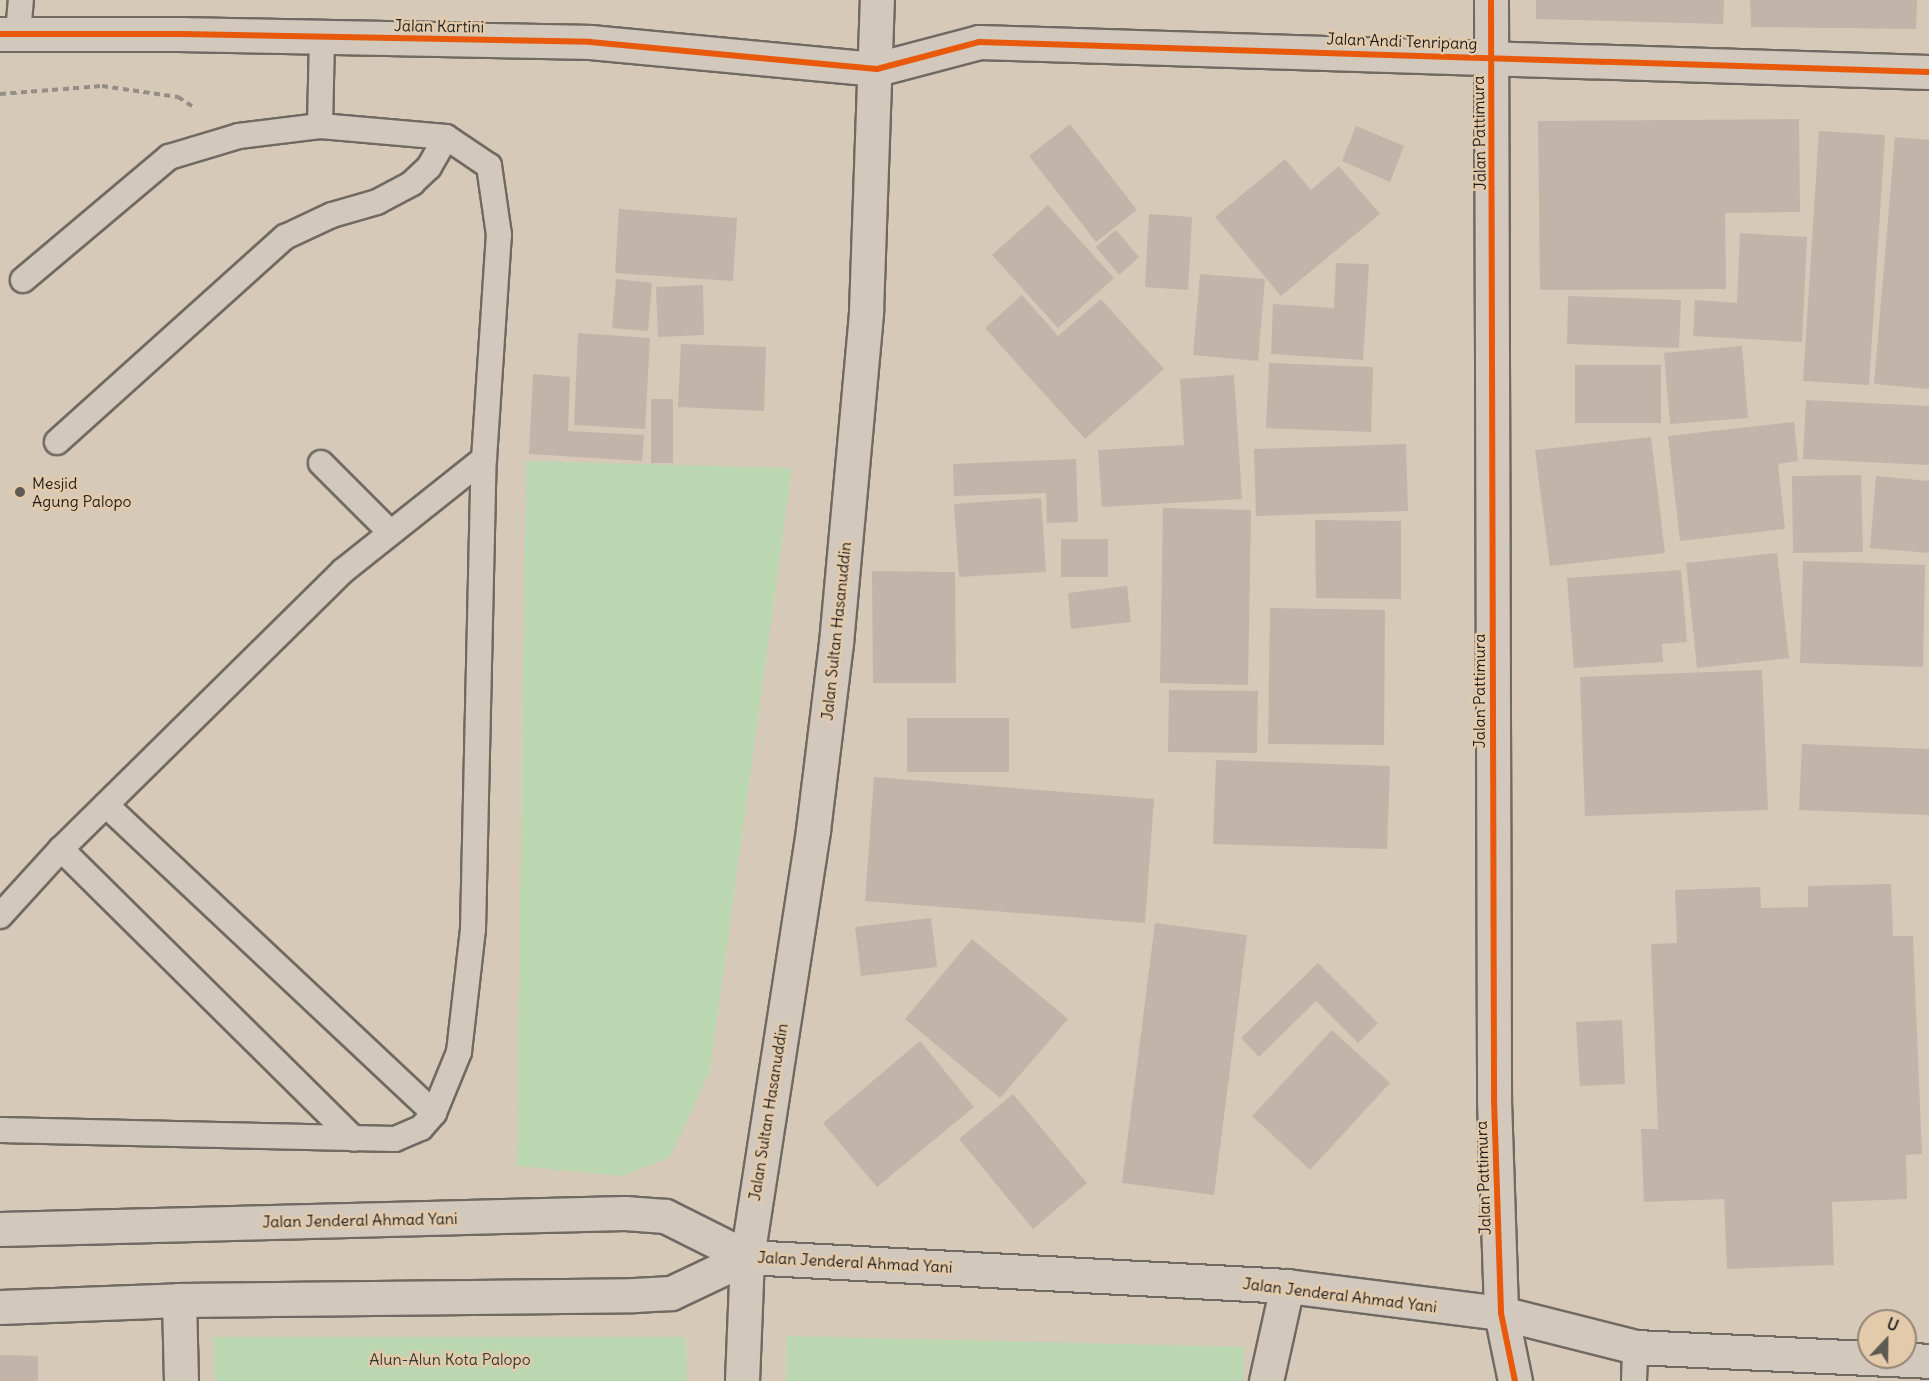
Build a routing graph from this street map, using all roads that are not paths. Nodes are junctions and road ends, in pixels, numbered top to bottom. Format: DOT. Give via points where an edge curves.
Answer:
graph roads {
  1 [pos="21,0"];
  2 [pos="877,0"];
  3 [pos="1491,0"];
  4 [pos="9,34"];
  5 [pos="322,38"];
  6 [pos="1492,58"];
  7 [pos="877,69"];
  8 [pos="1929,72"];
  9 [pos="320,126"];
  10 [pos="446,137"];
  11 [pos="23,280"];
  12 [pos="57,442"];
  13 [pos="484,459"];
  14 [pos="321,463"];
  15 [pos="389,531"];
  16 [pos="106,805"];
  17 [pos="61,849"];
  18 [pos="0,916"];
  19 [pos="434,1113"];
  20 [pos="0,1130"];
  21 [pos="354,1139"];
  22 [pos="0,1229"];
  23 [pos="747,1257"];
  24 [pos="1287,1286"];
  25 [pos="179,1300"];
  26 [pos="0,1307"];
  27 [pos="1502,1313"];
  28 [pos="1635,1347"];
  29 [pos="1924,1368"];
  30 [pos="181,1381"];
  31 [pos="742,1381"];
  32 [pos="1266,1381"];
  33 [pos="1515,1381"];
  34 [pos="1634,1381"];
  1 -- 4 [label="lane"];
  2 -- 7 [label="main road, Jalan Sultan Hasanuddin"];
  3 -- 6 [label="main road, Jalan Pattimura"];
  4 -- 5 [label="main road, Jalan Kartini"];
  5 -- 7 [label="main road, Jalan Kartini" via="590,42"];
  5 -- 9 [label="lane"];
  6 -- 7 [label="main road, Jalan Andi Tenripang" via="979,42"];
  6 -- 8 [label="main road, Jalan Andi Tenripang"];
  6 -- 27 [label="main road, Jalan Pattimura" via="1494,1100"];
  7 -- 23 [label="main road, Jalan Sultan Hasanuddin" via="866,311 836,643 813,830"];
  9 -- 10 [label="lane"];
  9 -- 11 [label="lane" via="239,136 169,157"];
  10 -- 12 [label="lane" via="429,167 412,183 377,202 332,215 285,237"];
  10 -- 13 [label="lane" via="489,166 499,235"];
  13 -- 15 [label="lane"];
  13 -- 19 [label="lane" via="473,928 459,1052"];
  14 -- 15 [label="lane"];
  15 -- 16 [label="lane" via="262,648"];
  16 -- 17 [label="lane"];
  16 -- 19 [label="lane"];
  17 -- 18 [label="lane"];
  17 -- 21 [label="lane"];
  19 -- 21 [label="lane" via="421,1128 395,1139"];
  20 -- 21 [label="lane"];
  22 -- 23 [label="main road, Jalan Jenderal Ahmad Yani" via="625,1213 665,1216"];
  23 -- 24 [label="main road, Jalan Jenderal Ahmad Yani"];
  23 -- 25 [label="main road, Jalan Jenderal Ahmad Yani" via="671,1293"];
  23 -- 31 [label="main road, Jalan Sultan Hasanuddin"];
  24 -- 27 [label="main road, Jalan Jenderal Ahmad Yani"];
  24 -- 32 [label="main road"];
  25 -- 26 [label="main road, Jalan Jenderal Ahmad Yani"];
  25 -- 30 [label="main road"];
  27 -- 28 [label="main road, Jalan Jenderal Ahmad Yani"];
  27 -- 33 [label="main road, Jalan Pattimura"];
  28 -- 29 [label="main road, Jalan Jenderal Ahmad Yani"];
  28 -- 34 [label="lane"];
}
